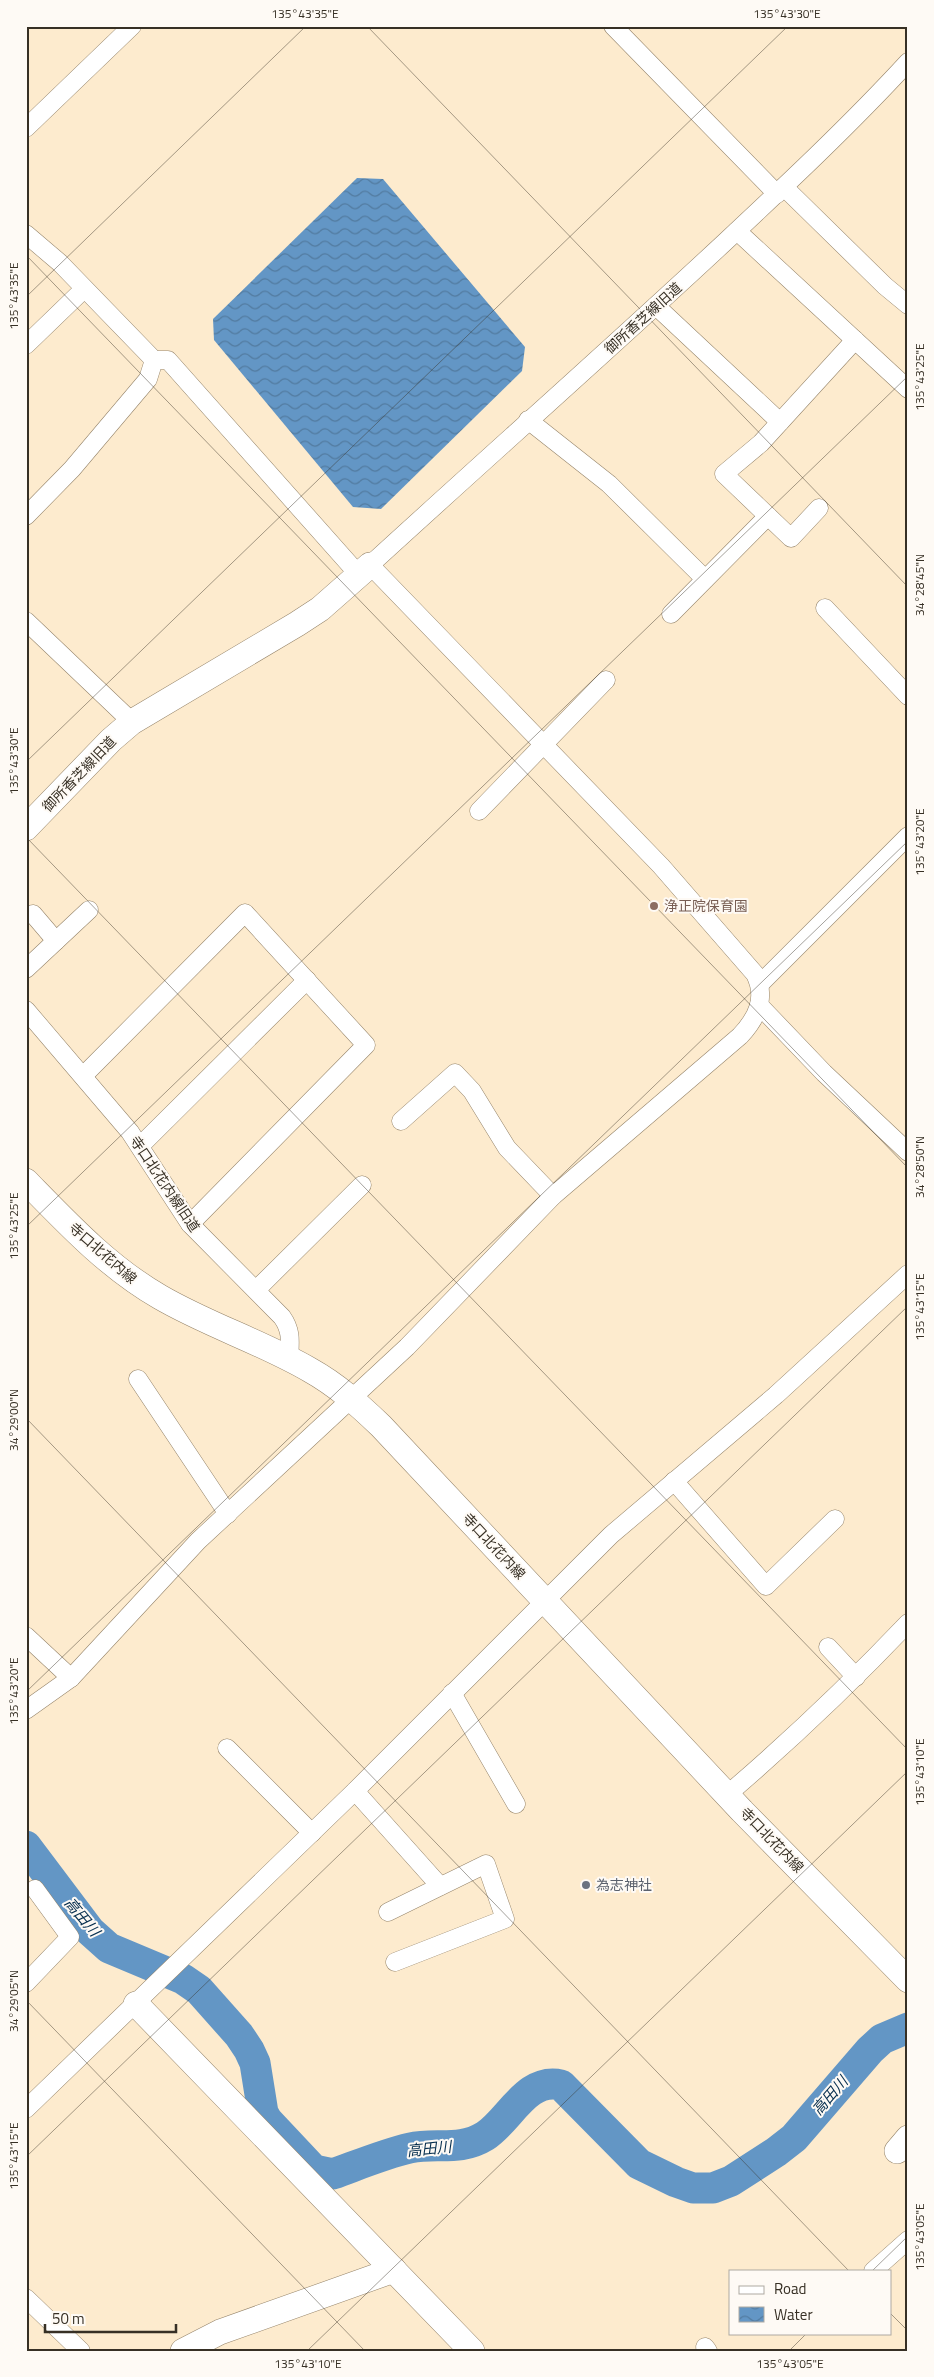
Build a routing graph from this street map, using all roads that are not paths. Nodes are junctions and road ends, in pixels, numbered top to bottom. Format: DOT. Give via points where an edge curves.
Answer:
graph roads {
  1 [pos="132,26"];
  2 [pos="613,26"];
  3 [pos="908,62"];
  4 [pos="26,128"];
  5 [pos="780,190"];
  6 [pos="737,231"];
  7 [pos="26,234"];
  8 [pos="84,288"];
  9 [pos="908,305"];
  10 [pos="656,306"];
  11 [pos="855,340"];
  12 [pos="26,345"];
  13 [pos="154,360"];
  14 [pos="908,389"];
  15 [pos="528,420"];
  16 [pos="780,422"];
  17 [pos="819,508"];
  18 [pos="27,513"];
  19 [pos="768,516"];
  20 [pos="365,570"];
  21 [pos="705,579"];
  22 [pos="825,608"];
  23 [pos="671,614"];
  24 [pos="26,621"];
  25 [pos="606,680"];
  26 [pos="908,696"];
  27 [pos="132,722"];
  28 [pos="544,744"];
  29 [pos="479,810"];
  30 [pos="26,828"];
  31 [pos="908,836"];
  32 [pos="89,910"];
  33 [pos="33,914"];
  34 [pos="56,941"];
  35 [pos="26,969"];
  36 [pos="307,980"];
  37 [pos="760,984"];
  38 [pos="759,1006"];
  39 [pos="26,1010"];
  40 [pos="83,1076"];
  41 [pos="401,1121"];
  42 [pos="140,1146"];
  43 [pos="908,1152"];
  44 [pos="26,1181"];
  45 [pos="362,1185"];
  46 [pos="553,1196"];
  47 [pos="190,1224"];
  48 [pos="908,1274"];
  49 [pos="256,1290"];
  50 [pos="289,1359"];
  51 [pos="138,1379"];
  52 [pos="351,1398"];
  53 [pos="674,1481"];
  54 [pos="228,1514"];
  55 [pos="835,1519"];
  56 [pos="545,1600"];
  57 [pos="908,1623"];
  58 [pos="26,1636"];
  59 [pos="828,1647"];
  60 [pos="71,1678"];
  61 [pos="856,1678"];
  62 [pos="452,1693"];
  63 [pos="26,1710"];
  64 [pos="227,1748"];
  65 [pos="355,1791"];
  66 [pos="728,1794"];
  67 [pos="516,1804"];
  68 [pos="312,1833"];
  69 [pos="440,1886"];
  70 [pos="35,1889"];
  71 [pos="388,1912"];
  72 [pos="395,1962"];
  73 [pos="908,1980"];
  74 [pos="26,1983"];
  75 [pos="136,2004"];
  76 [pos="26,2109"];
  77 [pos="908,2240"];
  78 [pos="394,2270"];
  79 [pos="874,2270"];
  80 [pos="26,2298"];
  81 [pos="81,2351"];
  82 [pos="183,2351"];
  83 [pos="472,2351"];
  1 -- 4 [label="street"];
  2 -- 5 [label="street"];
  3 -- 5 [label="street, 御所香芝線旧道"];
  5 -- 6 [label="street, 御所香芝線旧道"];
  5 -- 9 [label="street"];
  6 -- 10 [label="street, 御所香芝線旧道"];
  6 -- 11 [label="street"];
  7 -- 8 [label="street"];
  8 -- 12 [label="street"];
  8 -- 13 [label="street"];
  10 -- 15 [label="street, 御所香芝線旧道"];
  10 -- 16 [label="street"];
  11 -- 14 [label="street"];
  11 -- 16 [label="street"];
  13 -- 18 [label="street" via="148,379 72,469"];
  13 -- 20 [label="street" via="168,360"];
  15 -- 20 [label="street, 御所香芝線旧道"];
  15 -- 21 [label="street" via="609,484"];
  16 -- 19 [label="street" via="724,474"];
  17 -- 19 [label="street" via="791,538"];
  19 -- 21 [label="street"];
  20 -- 27 [label="main road, 御所香芝線旧道" via="297,624"];
  20 -- 28 [label="street"];
  21 -- 23 [label="street"];
  22 -- 26 [label="street"];
  24 -- 27 [label="street"];
  25 -- 28 [label="street"];
  27 -- 30 [label="main road, 御所香芝線旧道"];
  28 -- 29 [label="street"];
  28 -- 37 [label="street" via="696,905"];
  31 -- 37 [label="street"];
  32 -- 34 [label="street"];
  33 -- 34 [label="street"];
  34 -- 35 [label="street"];
  36 -- 40 [label="street" via="245,913"];
  36 -- 42 [label="street"];
  36 -- 47 [label="street" via="366,1045"];
  37 -- 38 [label="street"];
  38 -- 43 [label="street"];
  38 -- 46 [label="street" via="756,1016 740,1036"];
  39 -- 40 [label="street, 寺口北花内線旧道"];
  40 -- 42 [label="street, 寺口北花内線旧道"];
  41 -- 46 [label="street" via="455,1073 472,1092 507,1148"];
  42 -- 47 [label="street, 寺口北花内線旧道"];
  44 -- 50 [label="main road, 寺口北花内線" via="85,1242 136,1282 162,1299"];
  45 -- 49 [label="street"];
  46 -- 52 [label="street" via="407,1347"];
  47 -- 49 [label="street, 寺口北花内線旧道"];
  48 -- 53 [label="street" via="776,1395"];
  49 -- 50 [label="street, 寺口北花内線旧道" via="289,1327"];
  50 -- 52 [label="main road, 寺口北花内線"];
  51 -- 54 [label="street"];
  52 -- 54 [label="street"];
  52 -- 56 [label="main road, 寺口北花内線"];
  53 -- 55 [label="street" via="766,1586"];
  53 -- 56 [label="street" via="611,1535"];
  54 -- 60 [label="street" via="170,1570"];
  56 -- 62 [label="street"];
  56 -- 66 [label="main road, 寺口北花内線"];
  57 -- 61 [label="street"];
  58 -- 60 [label="street"];
  59 -- 61 [label="street"];
  60 -- 63 [label="street"];
  61 -- 66 [label="street"];
  62 -- 65 [label="street"];
  62 -- 67 [label="street"];
  64 -- 68 [label="street"];
  65 -- 68 [label="street"];
  65 -- 69 [label="street"];
  66 -- 73 [label="main road, 寺口北花内線"];
  68 -- 75 [label="street"];
  69 -- 71 [label="street"];
  69 -- 72 [label="street" via="486,1864 506,1919"];
  70 -- 74 [label="street" via="70,1937"];
  75 -- 76 [label="street"];
  75 -- 78 [label="main road"];
  77 -- 79 [label="street"];
  78 -- 82 [label="main road" via="220,2332"];
  78 -- 83 [label="main road"];
  80 -- 81 [label="street"];
}
